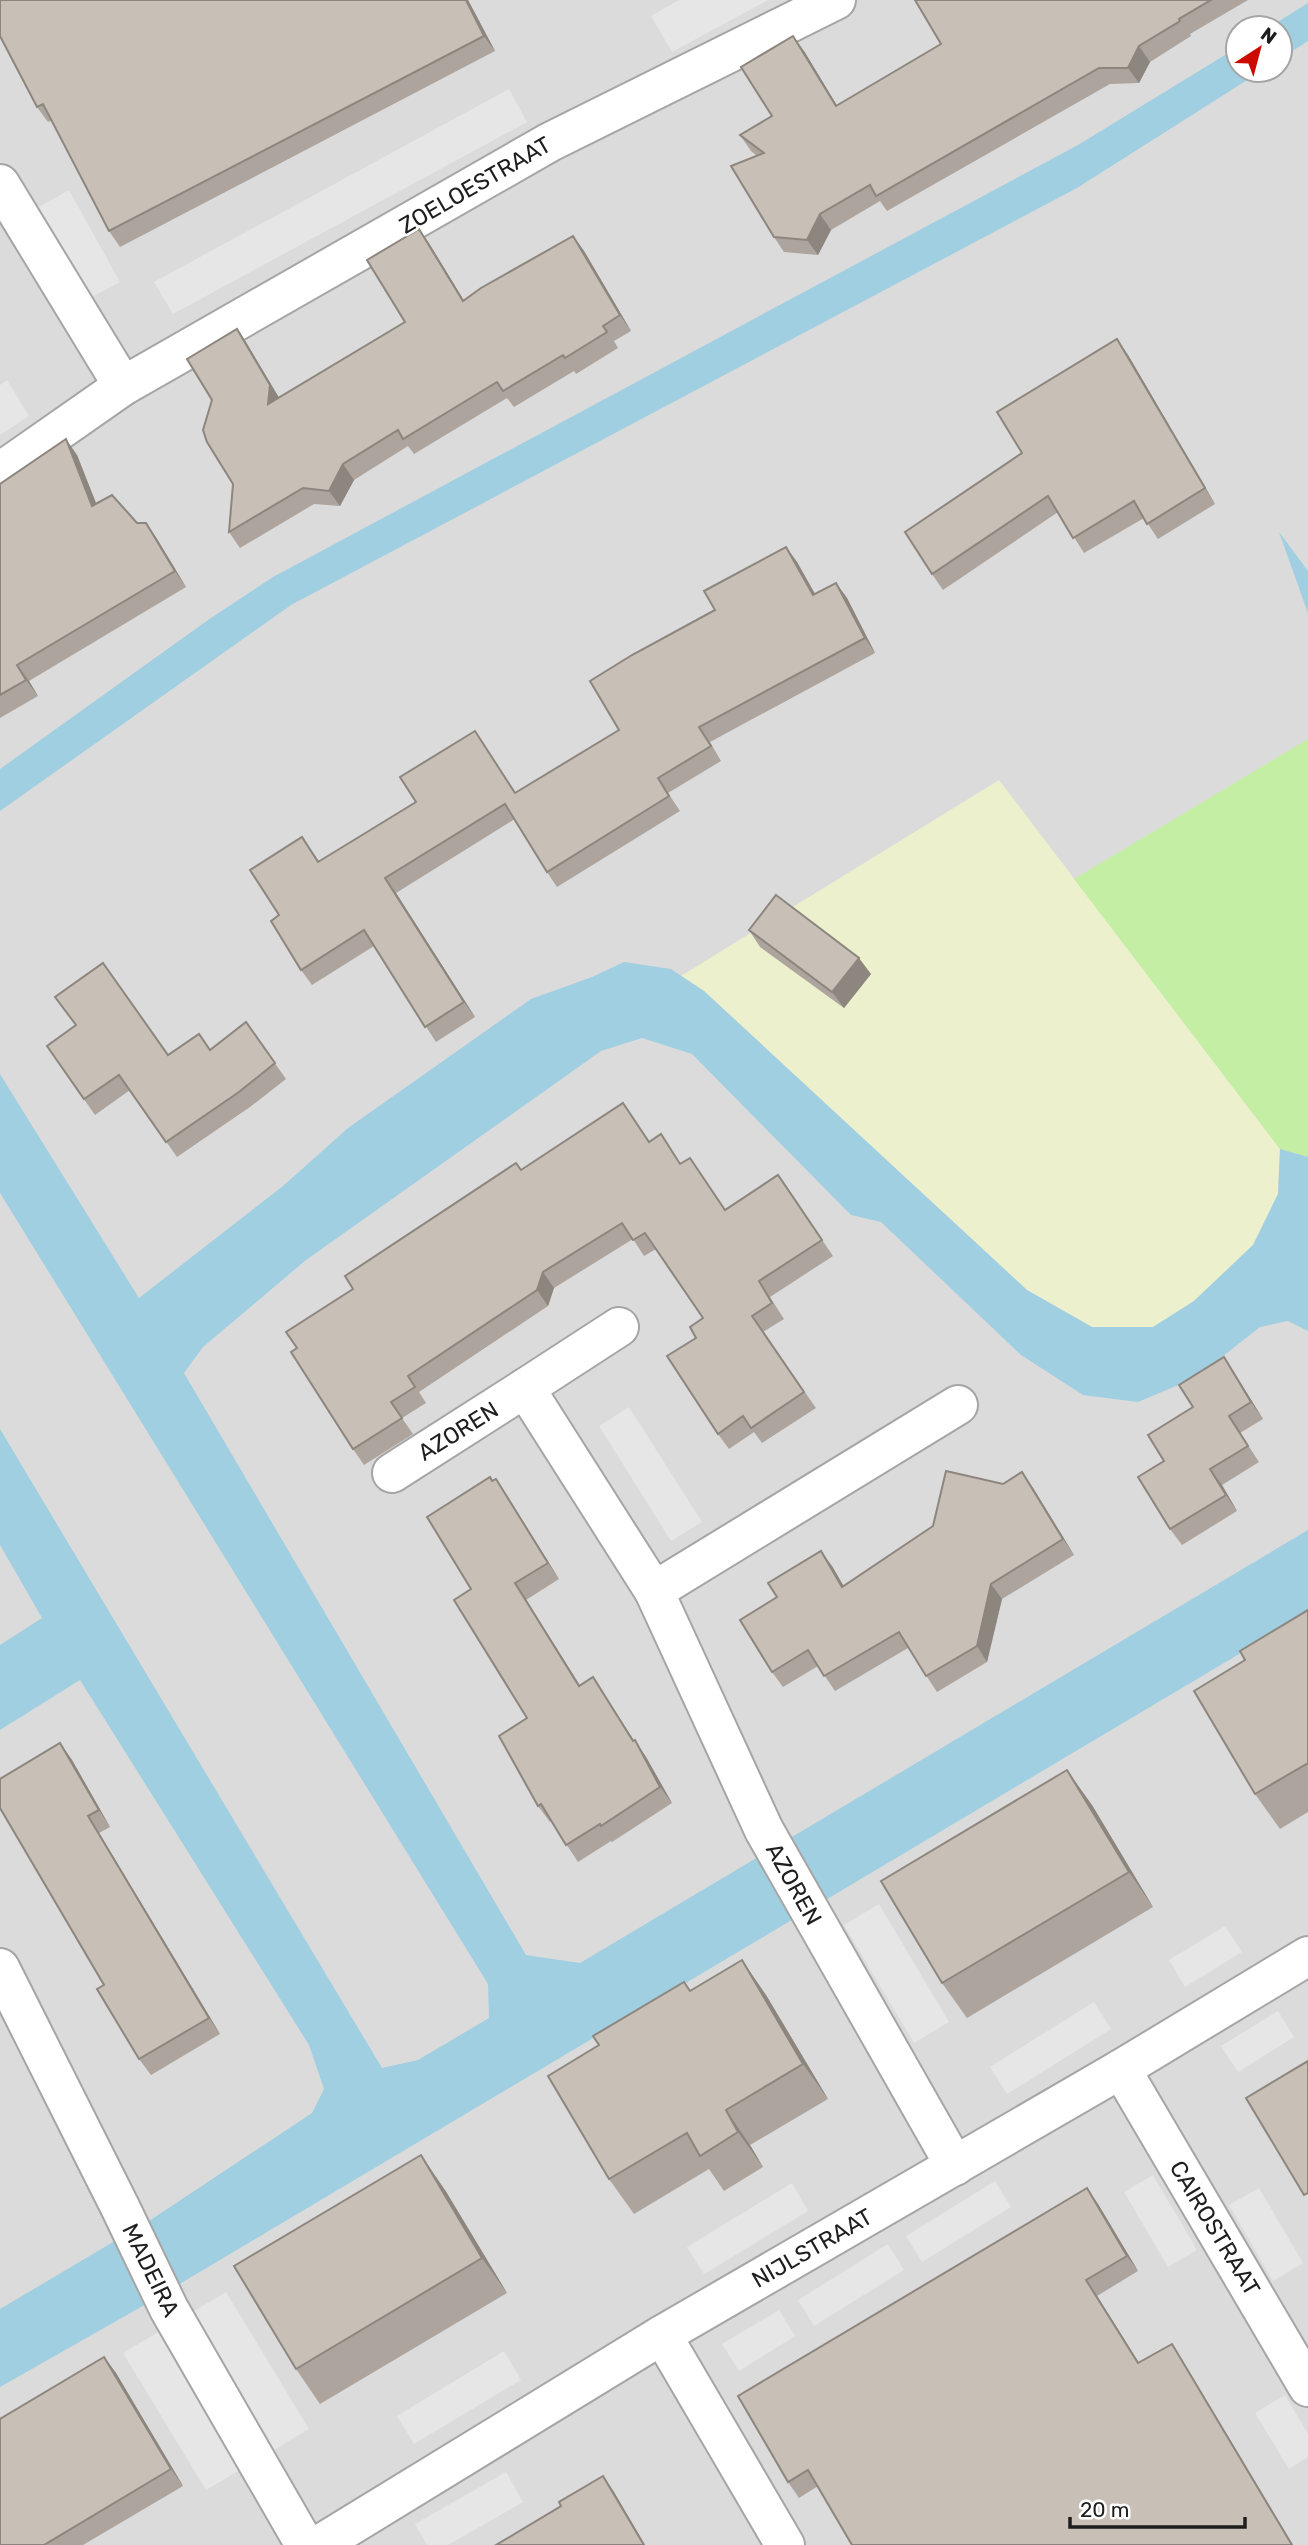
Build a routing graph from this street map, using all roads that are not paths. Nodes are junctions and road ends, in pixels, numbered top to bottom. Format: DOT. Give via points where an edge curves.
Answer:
graph roads {
  1 [pos="836,0"];
  2 [pos="0,184"];
  3 [pos="123,386"];
  4 [pos="0,472"];
  5 [pos="618,1327"];
  6 [pos="525,1388"];
  7 [pos="958,1405"];
  8 [pos="392,1473"];
  9 [pos="654,1591"];
  10 [pos="1308,1956"];
  11 [pos="4,1984"];
  12 [pos="1121,2069"];
  13 [pos="955,2166"];
  14 [pos="662,2335"];
  15 [pos="1308,2387"];
  16 [pos="305,2545"];
  17 [pos="319,2545"];
  18 [pos="785,2545"];
  1 -- 3 [label="street, ZOELOESTRAAT" via="550,142"];
  2 -- 3 [label="street"];
  3 -- 4 [label="street, ZOELOESTRAAT"];
  5 -- 6 [label="street, AZOREN"];
  6 -- 8 [label="street, AZOREN"];
  6 -- 9 [label="street, AZOREN"];
  7 -- 9 [label="street"];
  9 -- 13 [label="street, AZOREN" via="764,1830"];
  10 -- 12 [label="street, NIJLSTRAAT"];
  11 -- 16 [label="street, MADEIRA" via="169,2309"];
  12 -- 13 [label="street, NIJLSTRAAT"];
  12 -- 15 [label="street, CAIROSTRAAT"];
  13 -- 14 [label="street, NIJLSTRAAT"];
  14 -- 17 [label="street, NIJLSTRAAT"];
  14 -- 18 [label="street"];
}
